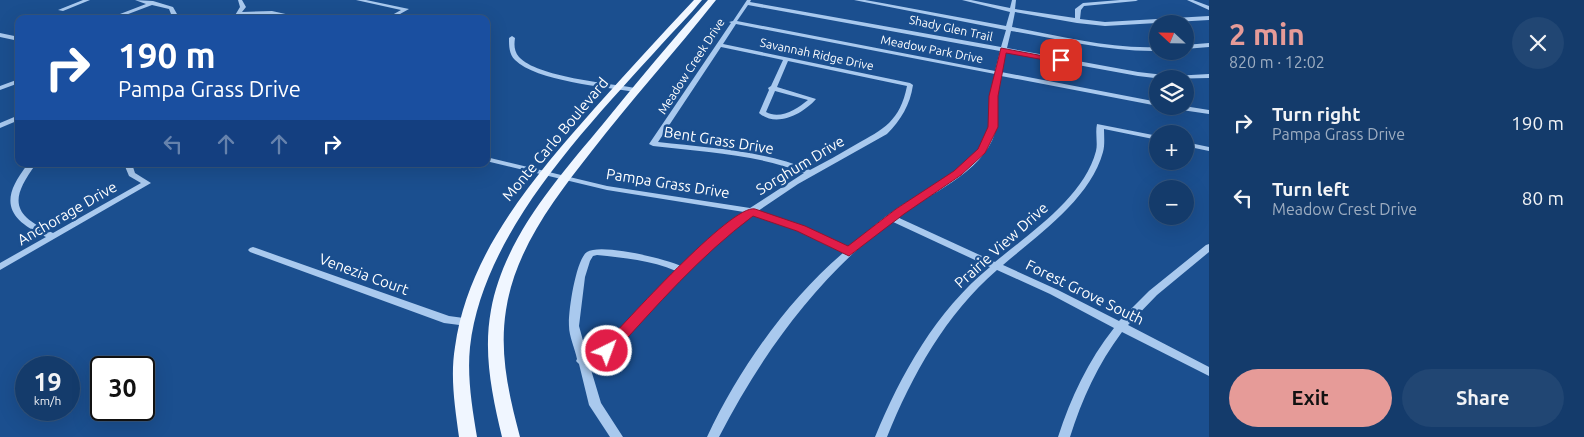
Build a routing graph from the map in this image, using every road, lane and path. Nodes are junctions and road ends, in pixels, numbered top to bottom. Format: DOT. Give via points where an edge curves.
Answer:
graph roads {
  1 [pos="88,0"];
  2 [pos="137,0"];
  3 [pos="240,0"];
  4 [pos="358,0"];
  5 [pos="698,0"];
  6 [pos="712,0"];
  7 [pos="856,0"];
  8 [pos="964,0"];
  9 [pos="1014,0"];
  10 [pos="1136,0"];
  11 [pos="1189,0"];
  12 [pos="748,1"];
  13 [pos="153,3"];
  14 [pos="1209,8"];
  15 [pos="61,10"];
  16 [pos="1013,11"];
  17 [pos="120,15"];
  18 [pos="173,15"];
  19 [pos="238,15"];
  20 [pos="249,15"];
  21 [pos="283,15"];
  22 [pos="395,15"];
  23 [pos="1209,18"];
  24 [pos="1077,21"];
  25 [pos="732,22"];
  26 [pos="1008,30"];
  27 [pos="0,35"];
  28 [pos="15,38"];
  29 [pos="512,38"];
  30 [pos="720,45"];
  31 [pos="1209,45"];
  32 [pos="1194,46"];
  33 [pos="1200,46"];
  34 [pos="1149,49"];
  35 [pos="1003,50"];
  36 [pos="1209,50"];
  37 [pos="786,59"];
  38 [pos="998,74"];
  39 [pos="1209,76"];
  40 [pos="0,80"];
  41 [pos="15,84"];
  42 [pos="15,84"];
  43 [pos="910,85"];
  44 [pos="619,87"];
  45 [pos="0,88"];
  46 [pos="772,88"];
  47 [pos="635,90"];
  48 [pos="1149,102"];
  49 [pos="1194,110"];
  50 [pos="1209,112"];
  51 [pos="15,119"];
  52 [pos="0,126"];
  53 [pos="1149,136"];
  54 [pos="653,144"];
  55 [pos="1194,146"];
  56 [pos="1209,149"];
  57 [pos="490,159"];
  58 [pos="30,167"];
  59 [pos="129,167"];
  60 [pos="545,173"];
  61 [pos="810,173"];
  62 [pos="564,178"];
  63 [pos="752,211"];
  64 [pos="891,218"];
  65 [pos="53,236"];
  66 [pos="1209,247"];
  67 [pos="252,250"];
  68 [pos="849,252"];
  69 [pos="997,265"];
  70 [pos="0,267"];
  71 [pos="682,270"];
  72 [pos="466,322"];
  73 [pos="1121,325"];
  74 [pos="582,361"];
  75 [pos="1209,372"];
  76 [pos="468,437"];
  77 [pos="511,437"];
  78 [pos="617,437"];
  79 [pos="713,437"];
  80 [pos="881,437"];
  81 [pos="1064,437"];
  1 -- 15 [label="street"];
  2 -- 13 [label="street"];
  3 -- 19 [label="street" via="243,7"];
  4 -- 22 [label="street" via="406,9"];
  5 -- 44 [label="main road, Monte Carlo Boulevard"];
  6 -- 47 [label="main road, Monte Carlo Boulevard"];
  7 -- 26 [label="street"];
  8 -- 16 [label="street"];
  9 -- 16 [label="street"];
  10 -- 24 [label="street" via="1083,5 1078,8"];
  11 -- 14 [label="street"];
  12 -- 25 [label="street, Meadow Creek Drive"];
  12 -- 35 [label="street, Shady Glen Trail"];
  13 -- 17 [label="street"];
  13 -- 18 [label="street" via="172,9"];
  16 -- 24 [label="street"];
  16 -- 26 [label="street"];
  20 -- 21 [label="street"];
  23 -- 24 [label="street" via="1115,24"];
  25 -- 30 [label="street, Meadow Creek Drive"];
  25 -- 38 [label="street, Meadow Park Drive"];
  26 -- 34 [label="street" via="1118,47"];
  26 -- 35 [label="street"];
  27 -- 28 [label="street"];
  29 -- 44 [label="street" via="515,56 530,67"];
  30 -- 37 [label="street, Savannah Ridge Drive"];
  30 -- 54 [label="street, Meadow Creek Drive"];
  31 -- 33 [label="street"];
  32 -- 33 [label="street"];
  33 -- 36 [label="street"];
  35 -- 38 [label="street"];
  35 -- 39 [label="street, Shady Glen Trail" via="1156,77"];
  37 -- 43 [label="street, Savannah Ridge Drive"];
  37 -- 46 [label="street"];
  38 -- 48 [label="street, Meadow Park Drive"];
  38 -- 64 [label="street" via="993,127 982,150 958,173"];
  40 -- 41 [label="street"];
  42 -- 45 [label="street"];
  43 -- 61 [label="street, Sorghum Drive" via="904,109 890,126 868,142"];
  44 -- 47 [label="street"];
  44 -- 60 [label="main road, Monte Carlo Boulevard"];
  46 -- 46 [label="street" via="761,111 771,117 783,116 813,99"];
  47 -- 62 [label="main road, Monte Carlo Boulevard"];
  49 -- 50 [label="street"];
  51 -- 52 [label="street"];
  53 -- 69 [label="street, Prairie View Drive" via="1100,126 1102,142 1097,158 1078,192 1061,212"];
  54 -- 61 [label="street, Bent Grass Drive" via="739,155"];
  55 -- 56 [label="street"];
  57 -- 60 [label="street, Pampa Grass Drive"];
  58 -- 65 [label="street" via="15,186 13,205 26,224"];
  59 -- 65 [label="street, Anchorage Drive" via="132,174 147,183"];
  60 -- 62 [label="street, Pampa Grass Drive"];
  60 -- 72 [label="main road, Monte Carlo Boulevard" via="513,215 490,253"];
  61 -- 63 [label="street, Sorghum Drive"];
  62 -- 63 [label="street, Pampa Grass Drive"];
  62 -- 77 [label="main road, Monte Carlo Boulevard" via="520,245 504,281 498,307 494,336 495,366"];
  63 -- 68 [label="street, Pampa Grass Drive"];
  63 -- 71 [label="street, Sorghum Drive"];
  64 -- 68 [label="street"];
  64 -- 69 [label="street, Forest Grove South"];
  65 -- 70 [label="street, Anchorage Drive"];
  66 -- 73 [label="street" via="1153,293"];
  67 -- 72 [label="street, Venezia Court" via="448,320"];
  68 -- 79 [label="street" via="811,290 774,336 739,388"];
  69 -- 73 [label="street, Forest Grove South"];
  69 -- 80 [label="street, Prairie View Drive" via="967,293 937,331 907,379"];
  71 -- 74 [label="street, Sorghum Drive" via="607,351"];
  71 -- 74 [label="street" via="634,256 590,254 580,277 574,326"];
  72 -- 76 [label="main road, Monte Carlo Boulevard" via="461,387"];
  73 -- 75 [label="street, Forest Grove South"];
  73 -- 81 [label="street" via="1083,384"];
  74 -- 78 [label="street" via="595,405"];
}
